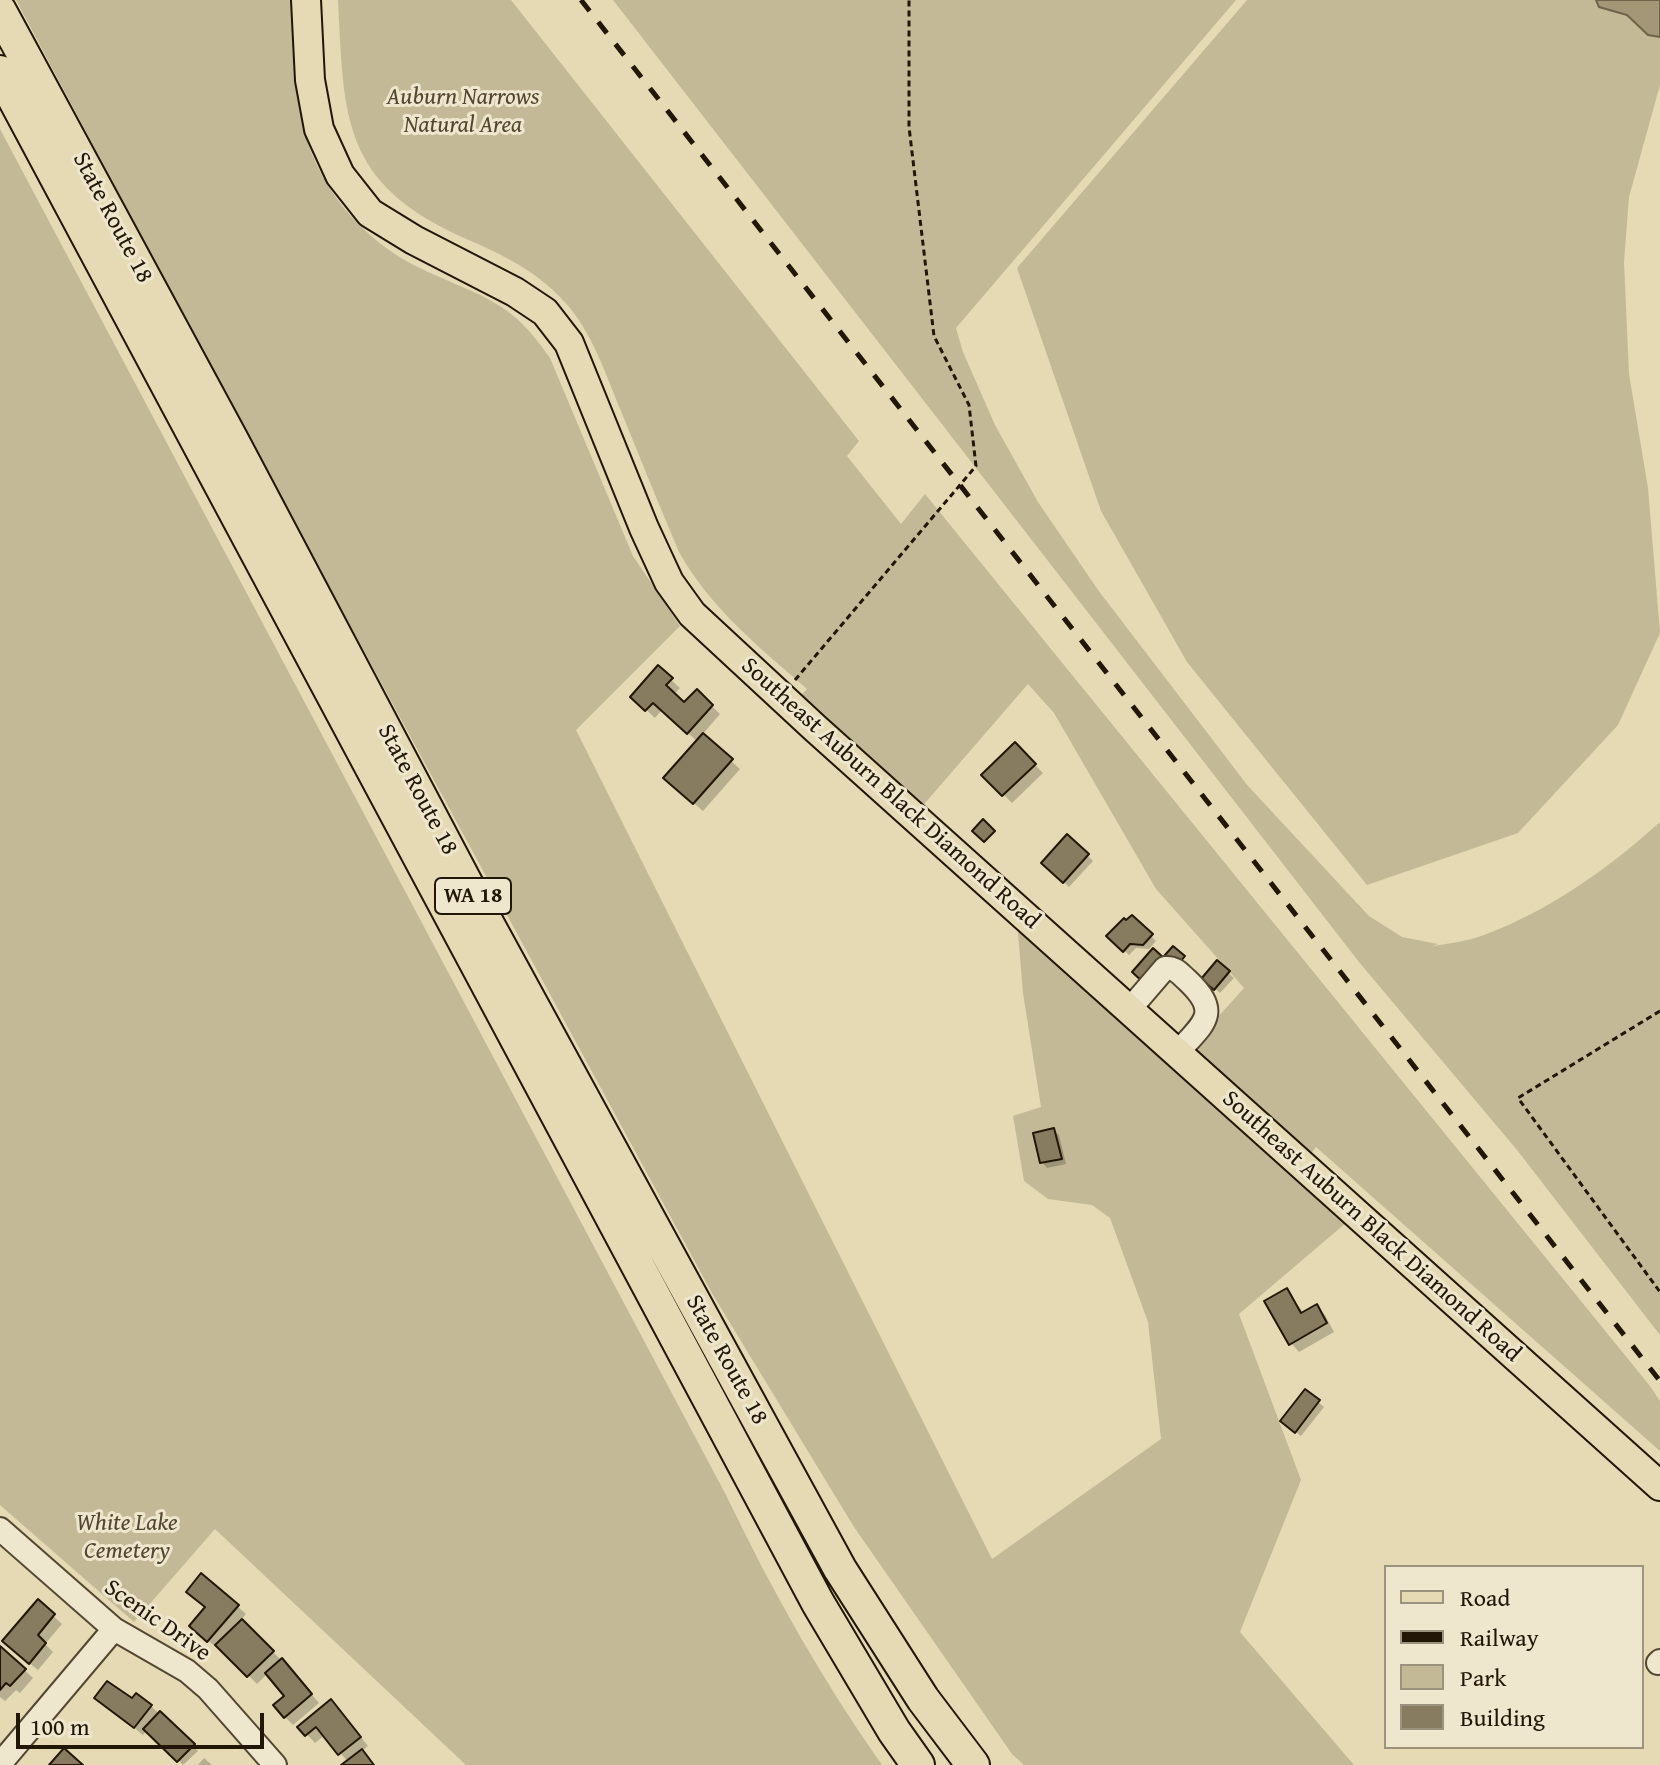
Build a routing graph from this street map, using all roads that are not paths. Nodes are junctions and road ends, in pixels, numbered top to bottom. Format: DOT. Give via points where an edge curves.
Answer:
graph roads {
  1 [pos="306,0"];
  2 [pos="0,11"];
  3 [pos="0,72"];
  4 [pos="1129,1010"];
  5 [pos="1177,1053"];
  6 [pos="1660,1486"];
  7 [pos="808,1511"];
  8 [pos="0,1529"];
  9 [pos="114,1629"];
  10 [pos="0,1764"];
  11 [pos="275,1765"];
  12 [pos="918,1765"];
  13 [pos="973,1765"];
  14 [pos="1000,1765"];
  1 -- 4 [label="main road, Southeast Auburn Black Diamond Road" via="314,105 340,175 370,213 545,312 569,343 644,528 669,582 692,614"];
  2 -- 7 [label="highway, State Route 18 / WA 18"];
  3 -- 12 [label="highway, State Route 18 / WA 18" via="818,1603"];
  4 -- 5 [label="main road, Southeast Auburn Black Diamond Road"];
  4 -- 5 [label="street" via="1165,968 1175,969 1202,994 1209,1009 1206,1021"];
  5 -- 6 [label="main road, Southeast Auburn Black Diamond Road"];
  7 -- 13 [label="highway, State Route 18 / WA 18" via="876,1629"];
  7 -- 14 [label="highway"];
  8 -- 9 [label="street, Scenic Drive"];
  9 -- 10 [label="street"];
  9 -- 11 [label="street, Scenic Drive" via="187,1671"];
}
